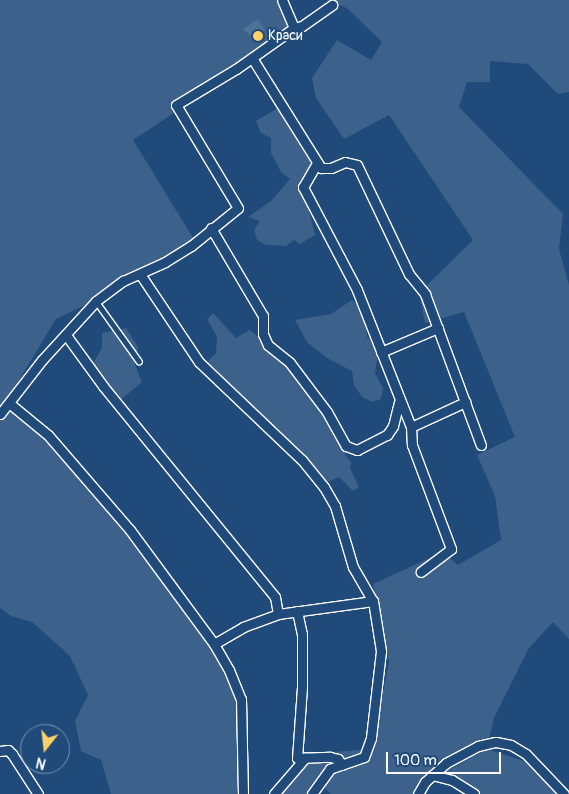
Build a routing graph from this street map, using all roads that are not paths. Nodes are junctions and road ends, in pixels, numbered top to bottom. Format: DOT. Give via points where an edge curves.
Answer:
graph roads {
  1 [pos="282,0"];
  2 [pos="332,5"];
  3 [pos="294,28"];
  4 [pos="252,58"];
  5 [pos="316,163"];
  6 [pos="212,228"];
  7 [pos="140,274"];
  8 [pos="96,301"];
  9 [pos="438,328"];
  10 [pos="66,334"];
  11 [pos="381,352"];
  12 [pos="139,361"];
  13 [pos="399,402"];
  14 [pos="465,402"];
  15 [pos="9,404"];
  16 [pos="0,414"];
  17 [pos="411,427"];
  18 [pos="481,444"];
  19 [pos="421,572"];
  20 [pos="373,601"];
  21 [pos="297,611"];
  22 [pos="278,614"];
  23 [pos="214,644"];
  24 [pos="0,751"];
  25 [pos="305,758"];
  26 [pos="342,765"];
  27 [pos="432,775"];
  28 [pos="315,792"];
  29 [pos="38,794"];
  30 [pos="243,794"];
  31 [pos="274,794"];
  32 [pos="418,794"];
  33 [pos="474,794"];
  34 [pos="564,794"];
  1 -- 3 [label="street"];
  2 -- 3 [label="street"];
  3 -- 4 [label="street"];
  4 -- 5 [label="street"];
  4 -- 6 [label="street" via="176,105 238,208"];
  5 -- 9 [label="street" via="326,169 345,162 357,165 410,274 426,294"];
  5 -- 11 [label="street" via="303,187 357,290"];
  6 -- 7 [label="street" via="190,246"];
  6 -- 13 [label="street" via="263,316 263,334 268,345 290,363 327,412 346,446 357,450 387,435 393,426"];
  7 -- 8 [label="street" via="122,281"];
  7 -- 20 [label="street" via="199,362 302,460 324,487 335,506 353,567"];
  8 -- 10 [label="street"];
  8 -- 12 [label="lane"];
  9 -- 11 [label="street"];
  9 -- 14 [label="street"];
  10 -- 15 [label="street"];
  10 -- 22 [label="street" via="104,386 276,597"];
  11 -- 13 [label="street"];
  13 -- 17 [label="street"];
  14 -- 17 [label="street"];
  14 -- 18 [label="street"];
  15 -- 16 [label="street"];
  15 -- 23 [label="street" via="48,435 130,530"];
  17 -- 19 [label="street" via="412,445 451,549"];
  20 -- 21 [label="street"];
  20 -- 26 [label="street" via="381,651 376,711 364,757"];
  21 -- 22 [label="street"];
  21 -- 25 [label="street" via="302,634 302,687 297,758"];
  22 -- 23 [label="street" via="243,627"];
  23 -- 30 [label="street" via="229,670 240,700"];
  24 -- 29 [label="street" via="8,750 12,754"];
  25 -- 26 [label="street" via="330,756"];
  25 -- 31 [label="street"];
  26 -- 28 [label="street" via="330,770"];
  27 -- 32 [label="street"];
  27 -- 33 [label="street" via="452,780"];
  27 -- 34 [label="street" via="478,746 504,743 526,754"];
}
